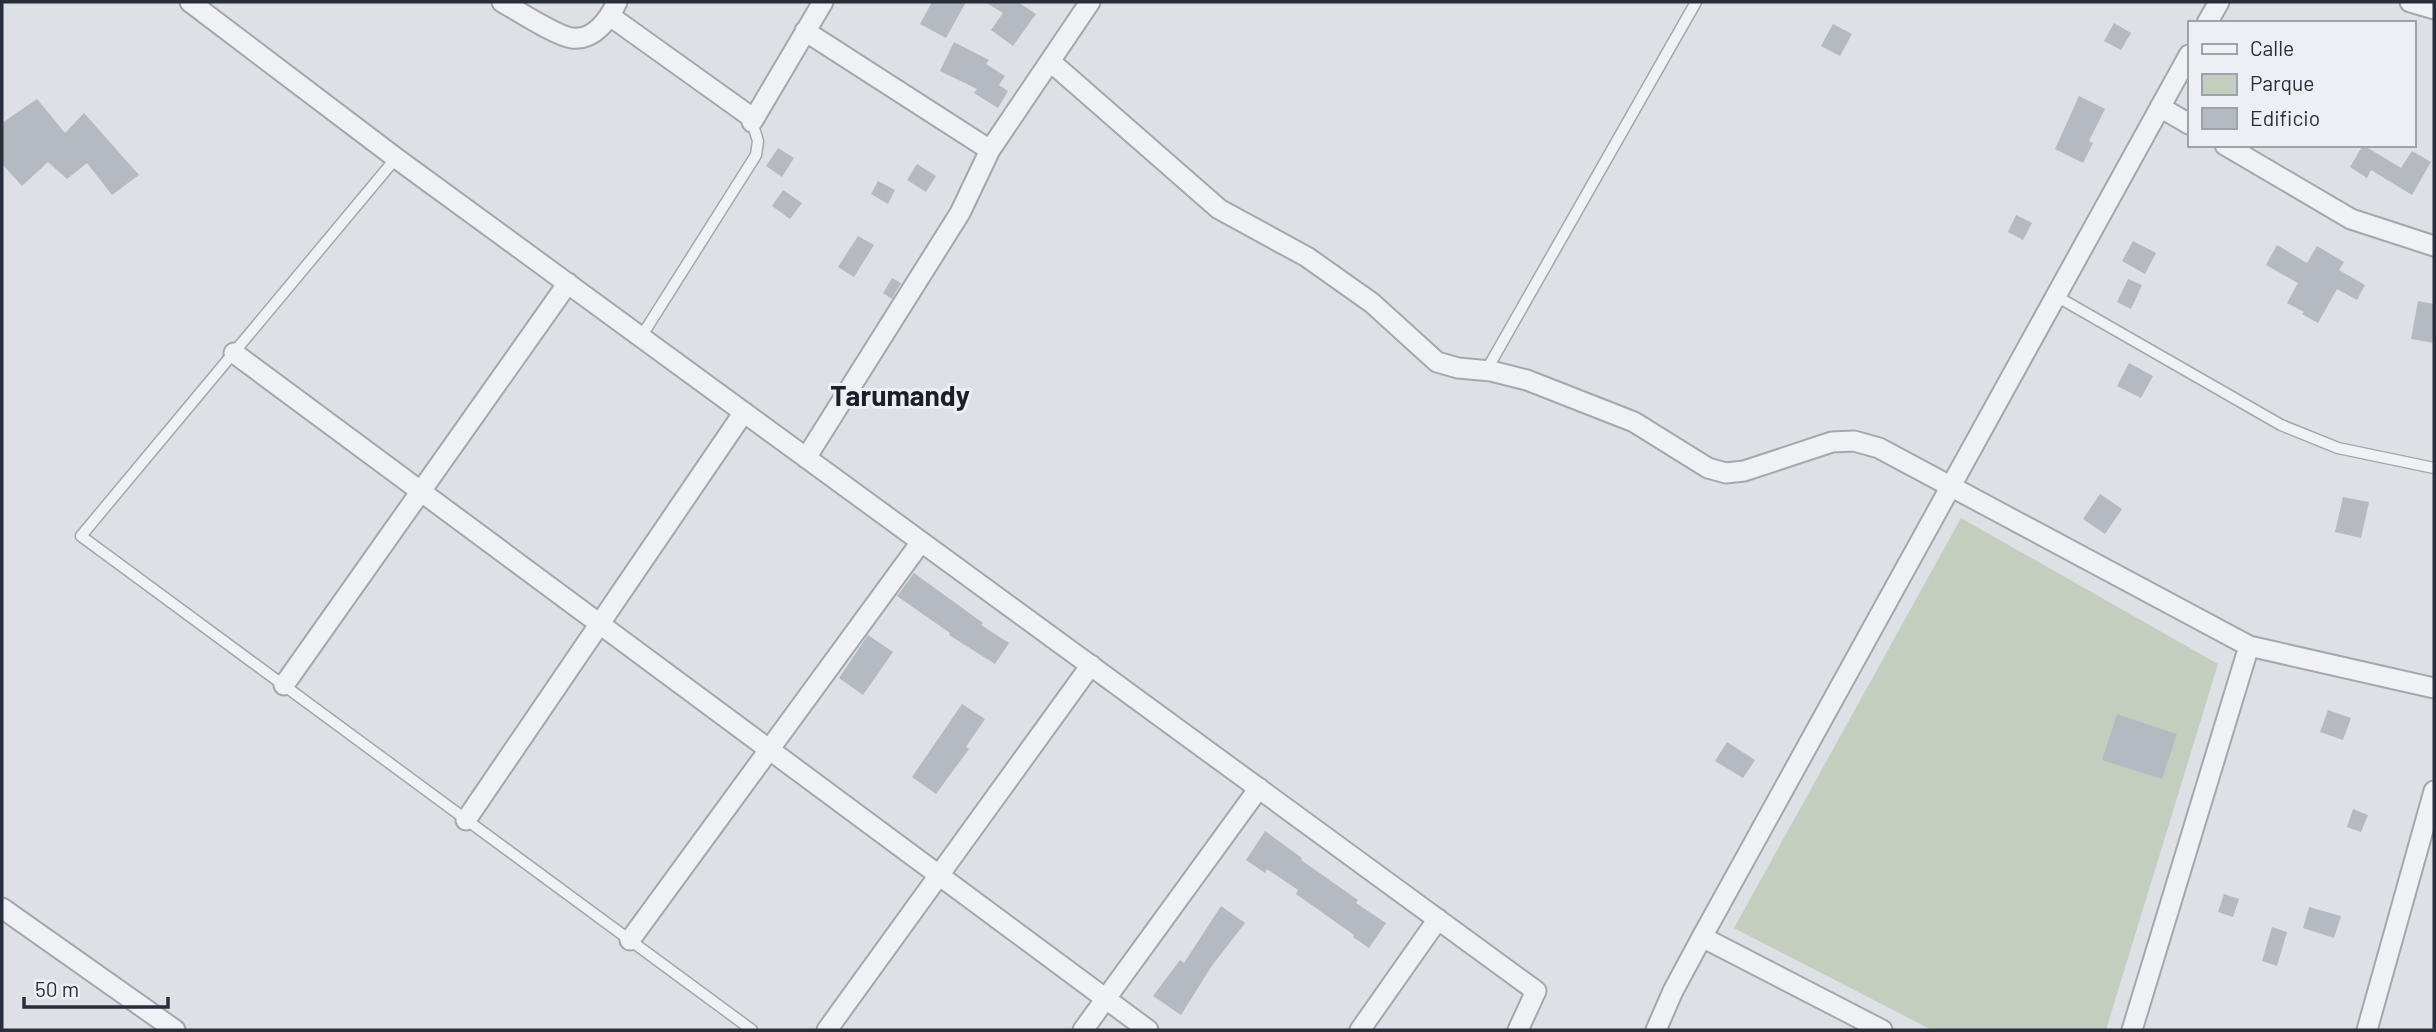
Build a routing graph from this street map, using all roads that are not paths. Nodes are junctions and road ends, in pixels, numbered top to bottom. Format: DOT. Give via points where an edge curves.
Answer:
graph roads {
  1 [pos="190,2"];
  2 [pos="502,2"];
  3 [pos="823,2"];
  4 [pos="1090,2"];
  5 [pos="1696,2"];
  6 [pos="2219,2"];
  7 [pos="2410,2"];
  8 [pos="614,9"];
  9 [pos="2434,9"];
  10 [pos="2208,21"];
  11 [pos="805,31"];
  12 [pos="2188,57"];
  13 [pos="1051,62"];
  14 [pos="2160,107"];
  15 [pos="753,120"];
  16 [pos="2188,123"];
  17 [pos="2228,147"];
  18 [pos="990,150"];
  19 [pos="396,158"];
  20 [pos="2434,246"];
  21 [pos="568,283"];
  22 [pos="2056,296"];
  23 [pos="641,337"];
  24 [pos="233,353"];
  25 [pos="1486,371"];
  26 [pos="744,412"];
  27 [pos="806,458"];
  28 [pos="2434,468"];
  29 [pos="1951,487"];
  30 [pos="420,491"];
  31 [pos="922,542"];
  32 [pos="599,624"];
  33 [pos="2249,646"];
  34 [pos="1091,665"];
  35 [pos="284,685"];
  36 [pos="2434,688"];
  37 [pos="769,750"];
  38 [pos="1259,788"];
  39 [pos="2434,791"];
  40 [pos="466,820"];
  41 [pos="939,876"];
  42 [pos="2,908"];
  43 [pos="1438,919"];
  44 [pos="1702,937"];
  45 [pos="630,940"];
  46 [pos="1106,999"];
  47 [pos="175,1030"];
  48 [pos="752,1030"];
  49 [pos="827,1030"];
  50 [pos="1083,1030"];
  51 [pos="1148,1030"];
  52 [pos="1360,1030"];
  53 [pos="1518,1030"];
  54 [pos="1656,1030"];
  55 [pos="1882,1030"];
  56 [pos="2132,1030"];
  57 [pos="2367,1030"];
  1 -- 19 [label="street"];
  2 -- 8 [label="street" via="571,38 599,29"];
  3 -- 11 [label="street"];
  4 -- 13 [label="street"];
  5 -- 25 [label="lane"];
  6 -- 10 [label="street"];
  7 -- 9 [label="street"];
  8 -- 15 [label="street"];
  11 -- 15 [label="street"];
  11 -- 18 [label="street"];
  12 -- 14 [label="street"];
  13 -- 18 [label="street"];
  13 -- 25 [label="street" via="1219,209 1307,257 1371,303 1437,362"];
  14 -- 16 [label="street"];
  14 -- 22 [label="street"];
  15 -- 23 [label="lane" via="756,155"];
  17 -- 20 [label="street" via="2351,219"];
  18 -- 27 [label="street" via="960,213"];
  19 -- 21 [label="street"];
  19 -- 24 [label="lane"];
  21 -- 23 [label="street"];
  21 -- 30 [label="street"];
  22 -- 28 [label="lane" via="2281,425 2338,448"];
  22 -- 29 [label="street"];
  23 -- 26 [label="street"];
  24 -- 30 [label="street"];
  24 -- 35 [label="lane" via="81,536"];
  25 -- 29 [label="street" via="1527,380 1634,422 1708,468 1726,473 1832,442 1854,441 1879,448"];
  26 -- 27 [label="street"];
  26 -- 32 [label="street"];
  27 -- 31 [label="street"];
  29 -- 33 [label="street"];
  29 -- 44 [label="street"];
  30 -- 32 [label="street"];
  30 -- 35 [label="street"];
  31 -- 34 [label="street"];
  31 -- 37 [label="street"];
  32 -- 37 [label="street"];
  32 -- 40 [label="street"];
  33 -- 36 [label="street"];
  33 -- 56 [label="street"];
  34 -- 38 [label="street"];
  34 -- 41 [label="street"];
  35 -- 40 [label="lane"];
  37 -- 41 [label="street"];
  37 -- 45 [label="street"];
  38 -- 43 [label="street"];
  38 -- 46 [label="street"];
  39 -- 57 [label="street"];
  40 -- 45 [label="lane"];
  41 -- 46 [label="street"];
  41 -- 49 [label="street"];
  42 -- 47 [label="street"];
  43 -- 52 [label="street"];
  43 -- 53 [label="street" via="1536,991"];
  44 -- 54 [label="street"];
  44 -- 55 [label="street"];
  45 -- 48 [label="lane"];
  46 -- 50 [label="street"];
  46 -- 51 [label="street"];
}
